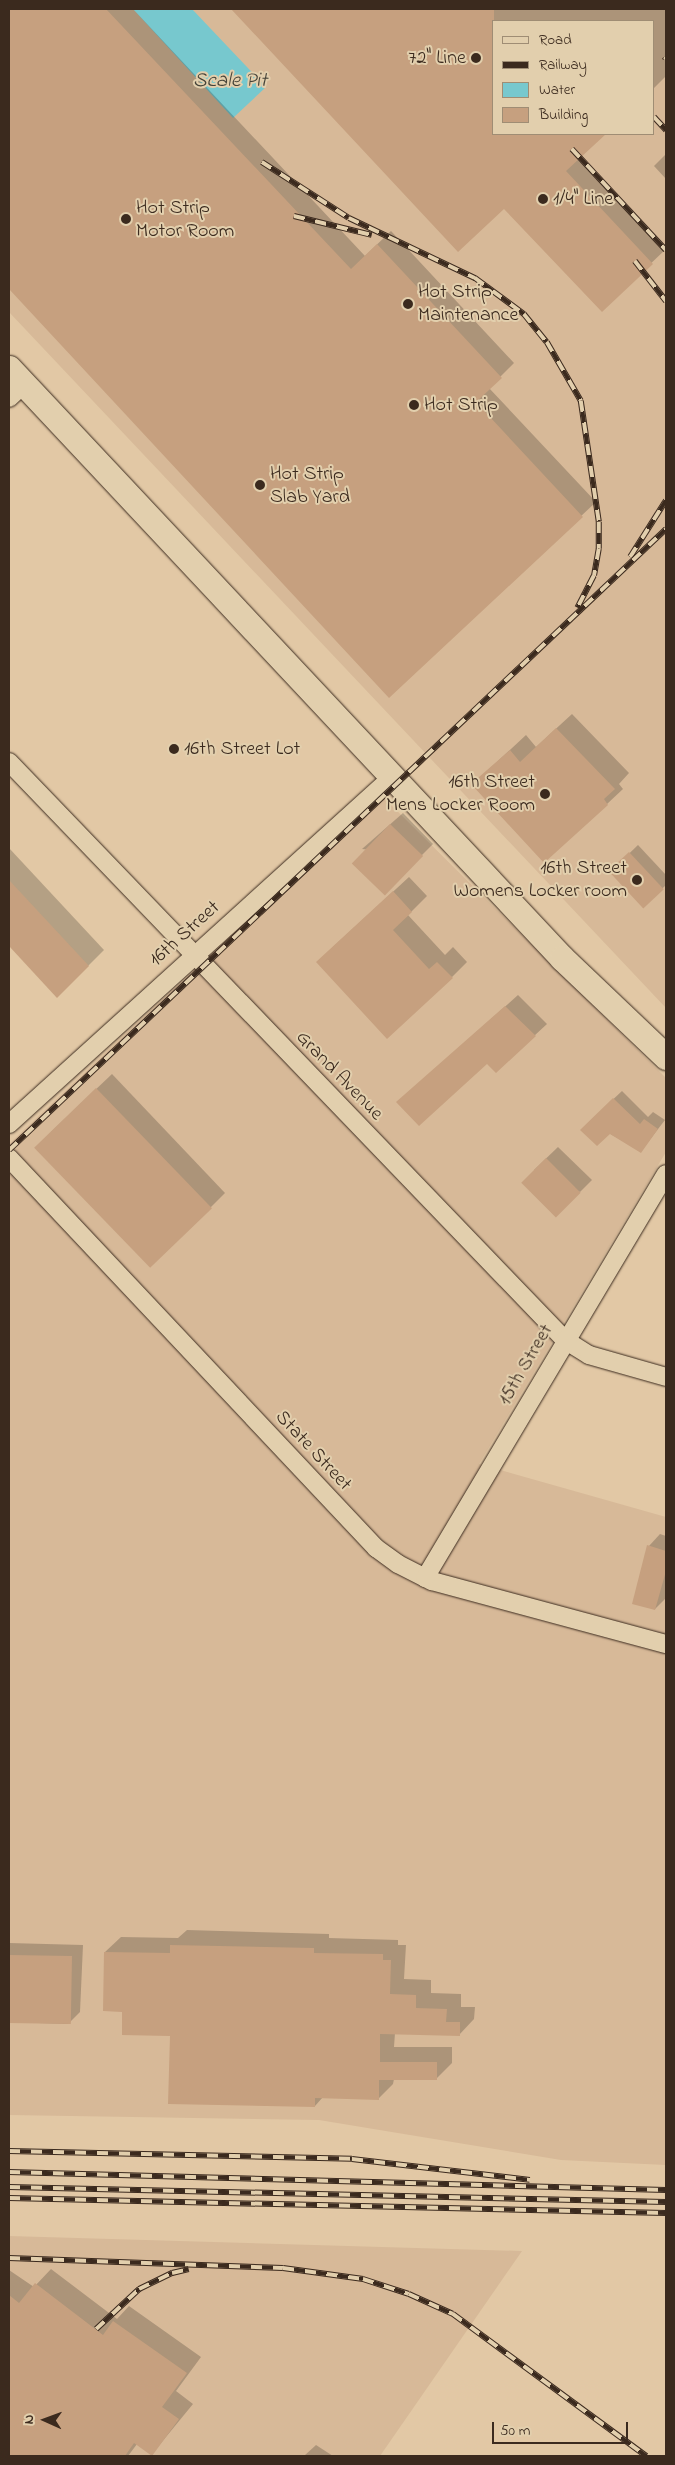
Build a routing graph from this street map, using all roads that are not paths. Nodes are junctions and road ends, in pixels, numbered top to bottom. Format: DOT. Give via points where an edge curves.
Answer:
graph roads {
  1 [pos="14,383"];
  2 [pos="9,762"];
  3 [pos="392,777"];
  4 [pos="192,956"];
  5 [pos="666,1057"];
  6 [pos="9,1124"];
  7 [pos="9,1158"];
  8 [pos="666,1174"];
  9 [pos="565,1340"];
  10 [pos="666,1377"];
  11 [pos="425,1578"];
  12 [pos="666,1644"];
  1 -- 3 [label="main road"];
  2 -- 4 [label="street, Grand Avenue"];
  3 -- 4 [label="street, 16th Street"];
  3 -- 5 [label="main road" via="562,958"];
  4 -- 6 [label="street, 16th Street"];
  4 -- 9 [label="street, Grand Avenue"];
  7 -- 11 [label="street, State Street" via="356,1528 398,1564"];
  8 -- 9 [label="street, 15th Street"];
  9 -- 10 [label="street, Grand Avenue" via="589,1355"];
  9 -- 11 [label="street, 15th Street"];
  11 -- 12 [label="street, State Street"];
}
